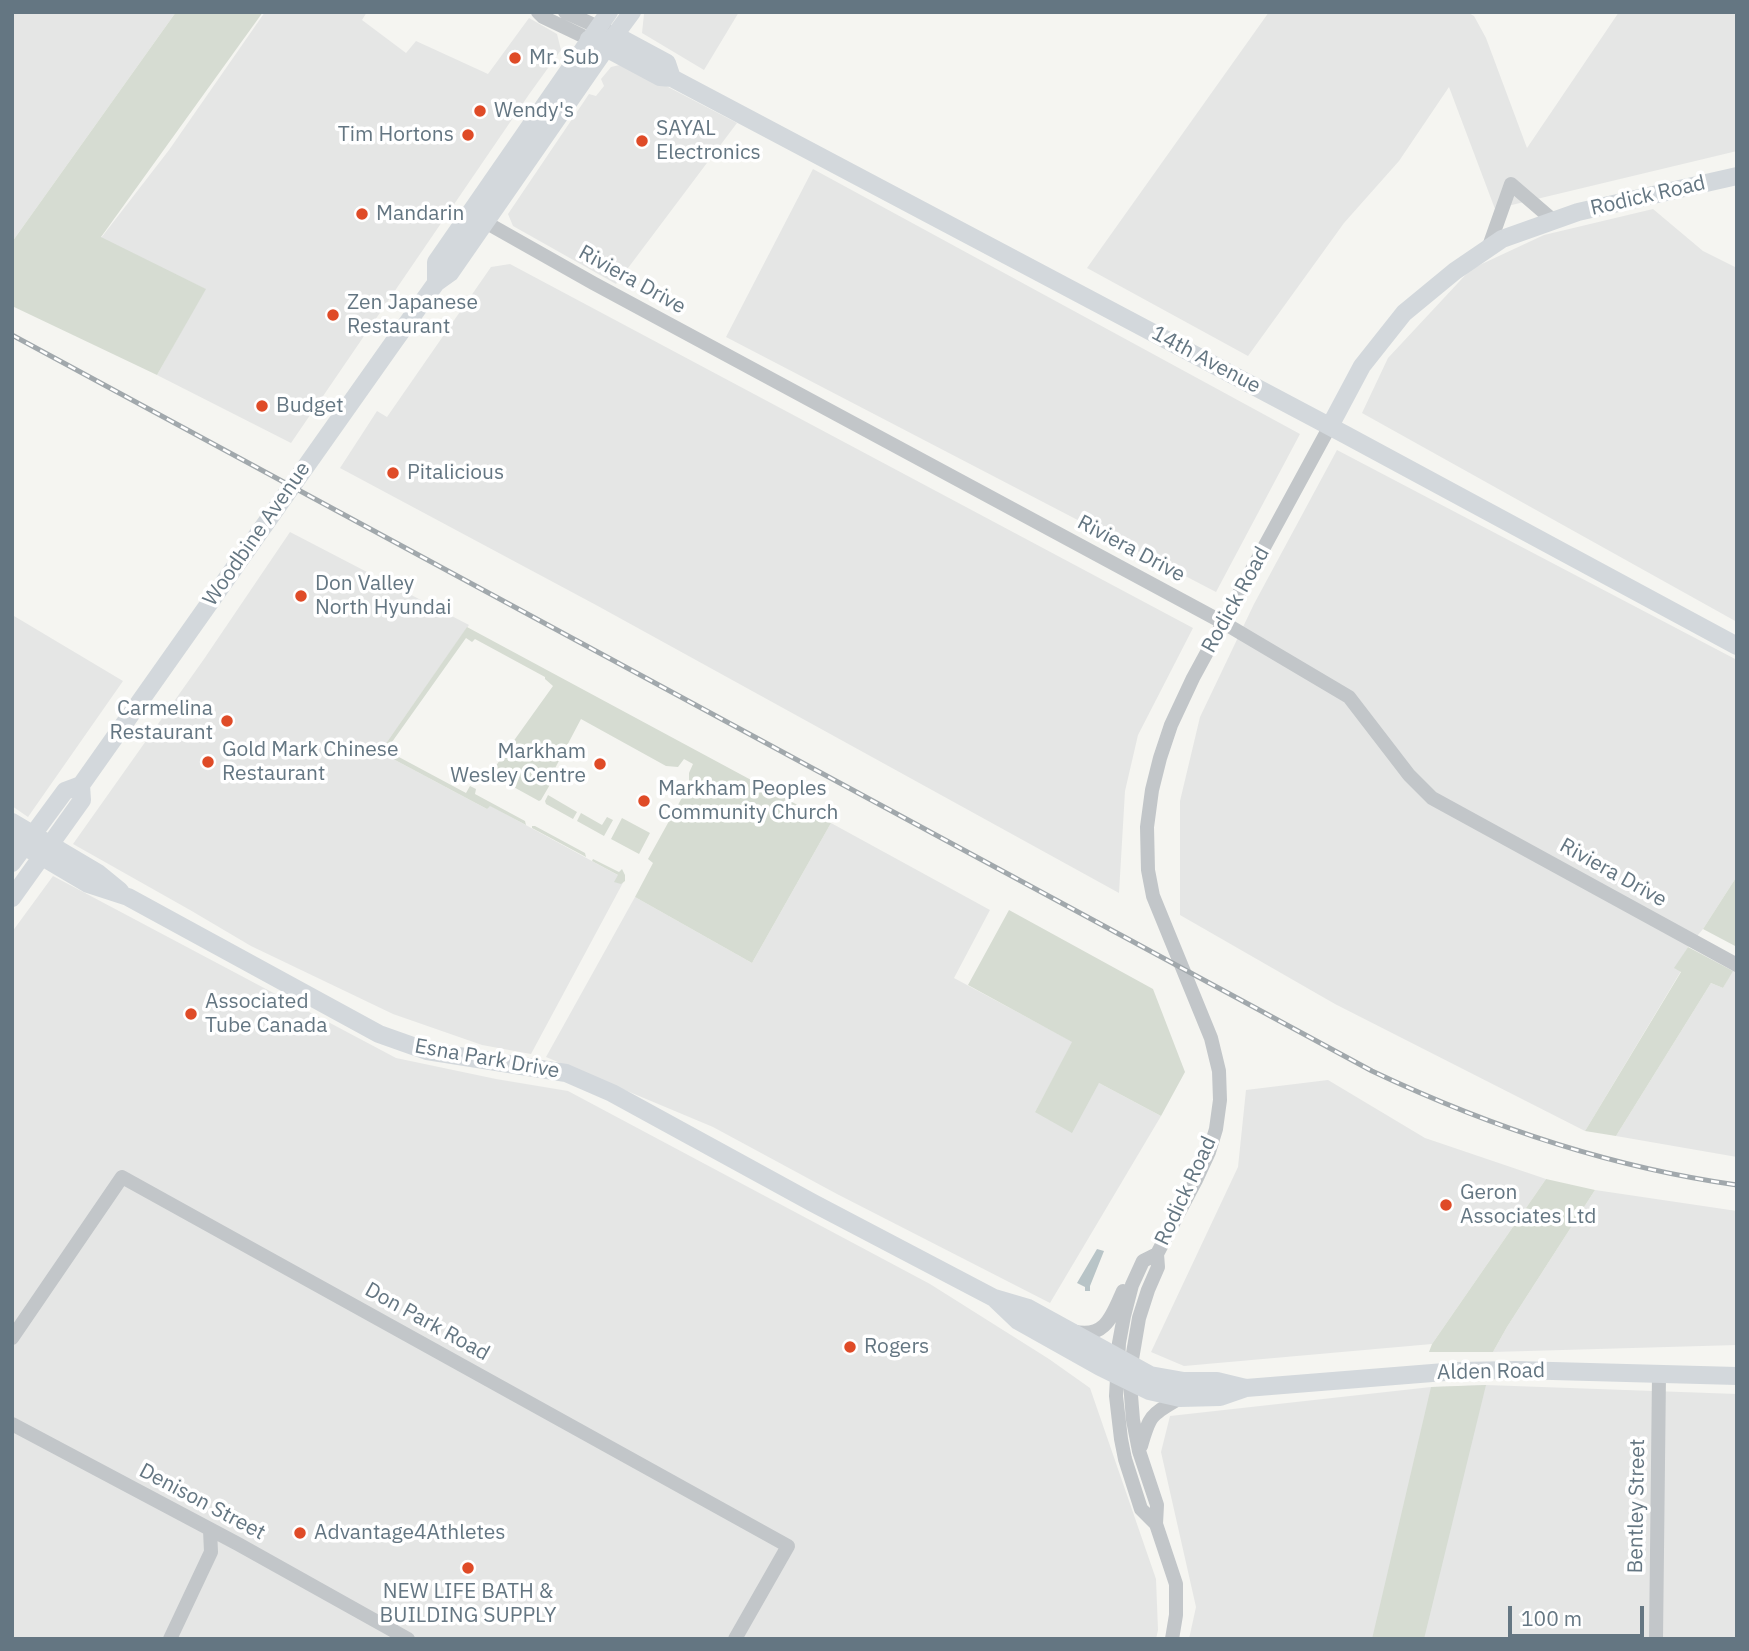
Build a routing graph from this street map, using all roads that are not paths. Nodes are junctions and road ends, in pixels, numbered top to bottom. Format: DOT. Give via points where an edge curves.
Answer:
graph roads {
  1 [pos="538,12"];
  2 [pos="565,12"];
  3 [pos="632,12"];
  4 [pos="604,32"];
  5 [pos="563,94"];
  6 [pos="1737,176"];
  7 [pos="479,218"];
  8 [pos="1554,220"];
  9 [pos="1488,249"];
  10 [pos="1330,426"];
  11 [pos="1224,623"];
  12 [pos="1737,646"];
  13 [pos="80,785"];
  14 [pos="12,822"];
  15 [pos="23,840"];
  16 [pos="46,851"];
  17 [pos="12,863"];
  18 [pos="12,898"];
  19 [pos="1737,965"];
  20 [pos="1150,1257"];
  21 [pos="994,1298"];
  22 [pos="1068,1330"];
  23 [pos="12,1338"];
  24 [pos="1124,1370"];
  25 [pos="1659,1375"];
  26 [pos="1737,1376"];
  27 [pos="1246,1388"];
  28 [pos="1180,1398"];
  29 [pos="12,1424"];
  30 [pos="1139,1451"];
  31 [pos="1156,1524"];
  32 [pos="210,1530"];
  33 [pos="170,1639"];
  34 [pos="408,1639"];
  35 [pos="735,1639"];
  36 [pos="1172,1639"];
  37 [pos="1656,1639"];
  1 -- 4 [label="street, 14th Avenue"];
  2 -- 4 [label="street, 14th Avenue"];
  3 -- 4 [label="main road, Woodbine Avenue"];
  4 -- 5 [label="main road, Woodbine Avenue"];
  4 -- 10 [label="main road, 14th Avenue" via="667,63 672,78"];
  5 -- 7 [label="main road, Woodbine Avenue" via="517,177"];
  5 -- 7 [label="main road, Woodbine Avenue" via="536,119"];
  6 -- 8 [label="main road, Rodick Road"];
  7 -- 11 [label="street, Riviera Drive" via="593,284"];
  7 -- 13 [label="main road, Woodbine Avenue" via="450,273 436,283"];
  8 -- 9 [label="main road, Rodick Road" via="1502,239"];
  8 -- 9 [label="street" via="1511,184"];
  9 -- 10 [label="main road, Rodick Road" via="1404,313 1362,366"];
  10 -- 11 [label="street, Rodick Road"];
  10 -- 12 [label="main road, 14th Avenue"];
  11 -- 19 [label="street, Riviera Drive" via="1349,697 1432,798"];
  11 -- 20 [label="street, Rodick Road" via="1171,725 1147,827 1153,896 1215,1052 1220,1100 1209,1152"];
  13 -- 15 [label="main road, Woodbine Avenue" via="65,790"];
  13 -- 16 [label="main road, Woodbine Avenue" via="82,800"];
  14 -- 15 [label="main road, Esna Park Drive"];
  15 -- 16 [label="main road, Esna Park Drive"];
  15 -- 17 [label="main road, Woodbine Avenue"];
  16 -- 18 [label="main road, Woodbine Avenue"];
  16 -- 21 [label="main road, Esna Park Drive" via="98,873 128,897 379,1034 427,1051 566,1073 612,1093"];
  20 -- 22 [label="street" via="1125,1286 1111,1318 1099,1329 1086,1335"];
  20 -- 24 [label="street, Rodick Road" via="1158,1267"];
  21 -- 22 [label="main road, Esna Park Drive" via="1028,1308"];
  21 -- 24 [label="main road, Esna Park Drive" via="1018,1321"];
  22 -- 24 [label="main road, Esna Park Drive"];
  23 -- 35 [label="street, Don Park Road" via="122,1177 789,1546"];
  24 -- 27 [label="main road, Alden Road"];
  24 -- 28 [label="main road, Alden Road" via="1149,1391"];
  24 -- 30 [label="street"];
  24 -- 31 [label="street" via="1116,1396 1125,1459 1141,1508"];
  25 -- 26 [label="main road, Alden Road"];
  25 -- 27 [label="main road, Alden Road" via="1470,1371"];
  25 -- 37 [label="street, Bentley Street"];
  27 -- 28 [label="main road, Alden Road" via="1220,1397"];
  28 -- 30 [label="street" via="1154,1414"];
  29 -- 32 [label="street, Denison Street"];
  30 -- 31 [label="street" via="1157,1505"];
  31 -- 36 [label="street" via="1176,1584"];
  32 -- 33 [label="street" via="211,1552"];
  32 -- 34 [label="street, Denison Street"];
}
